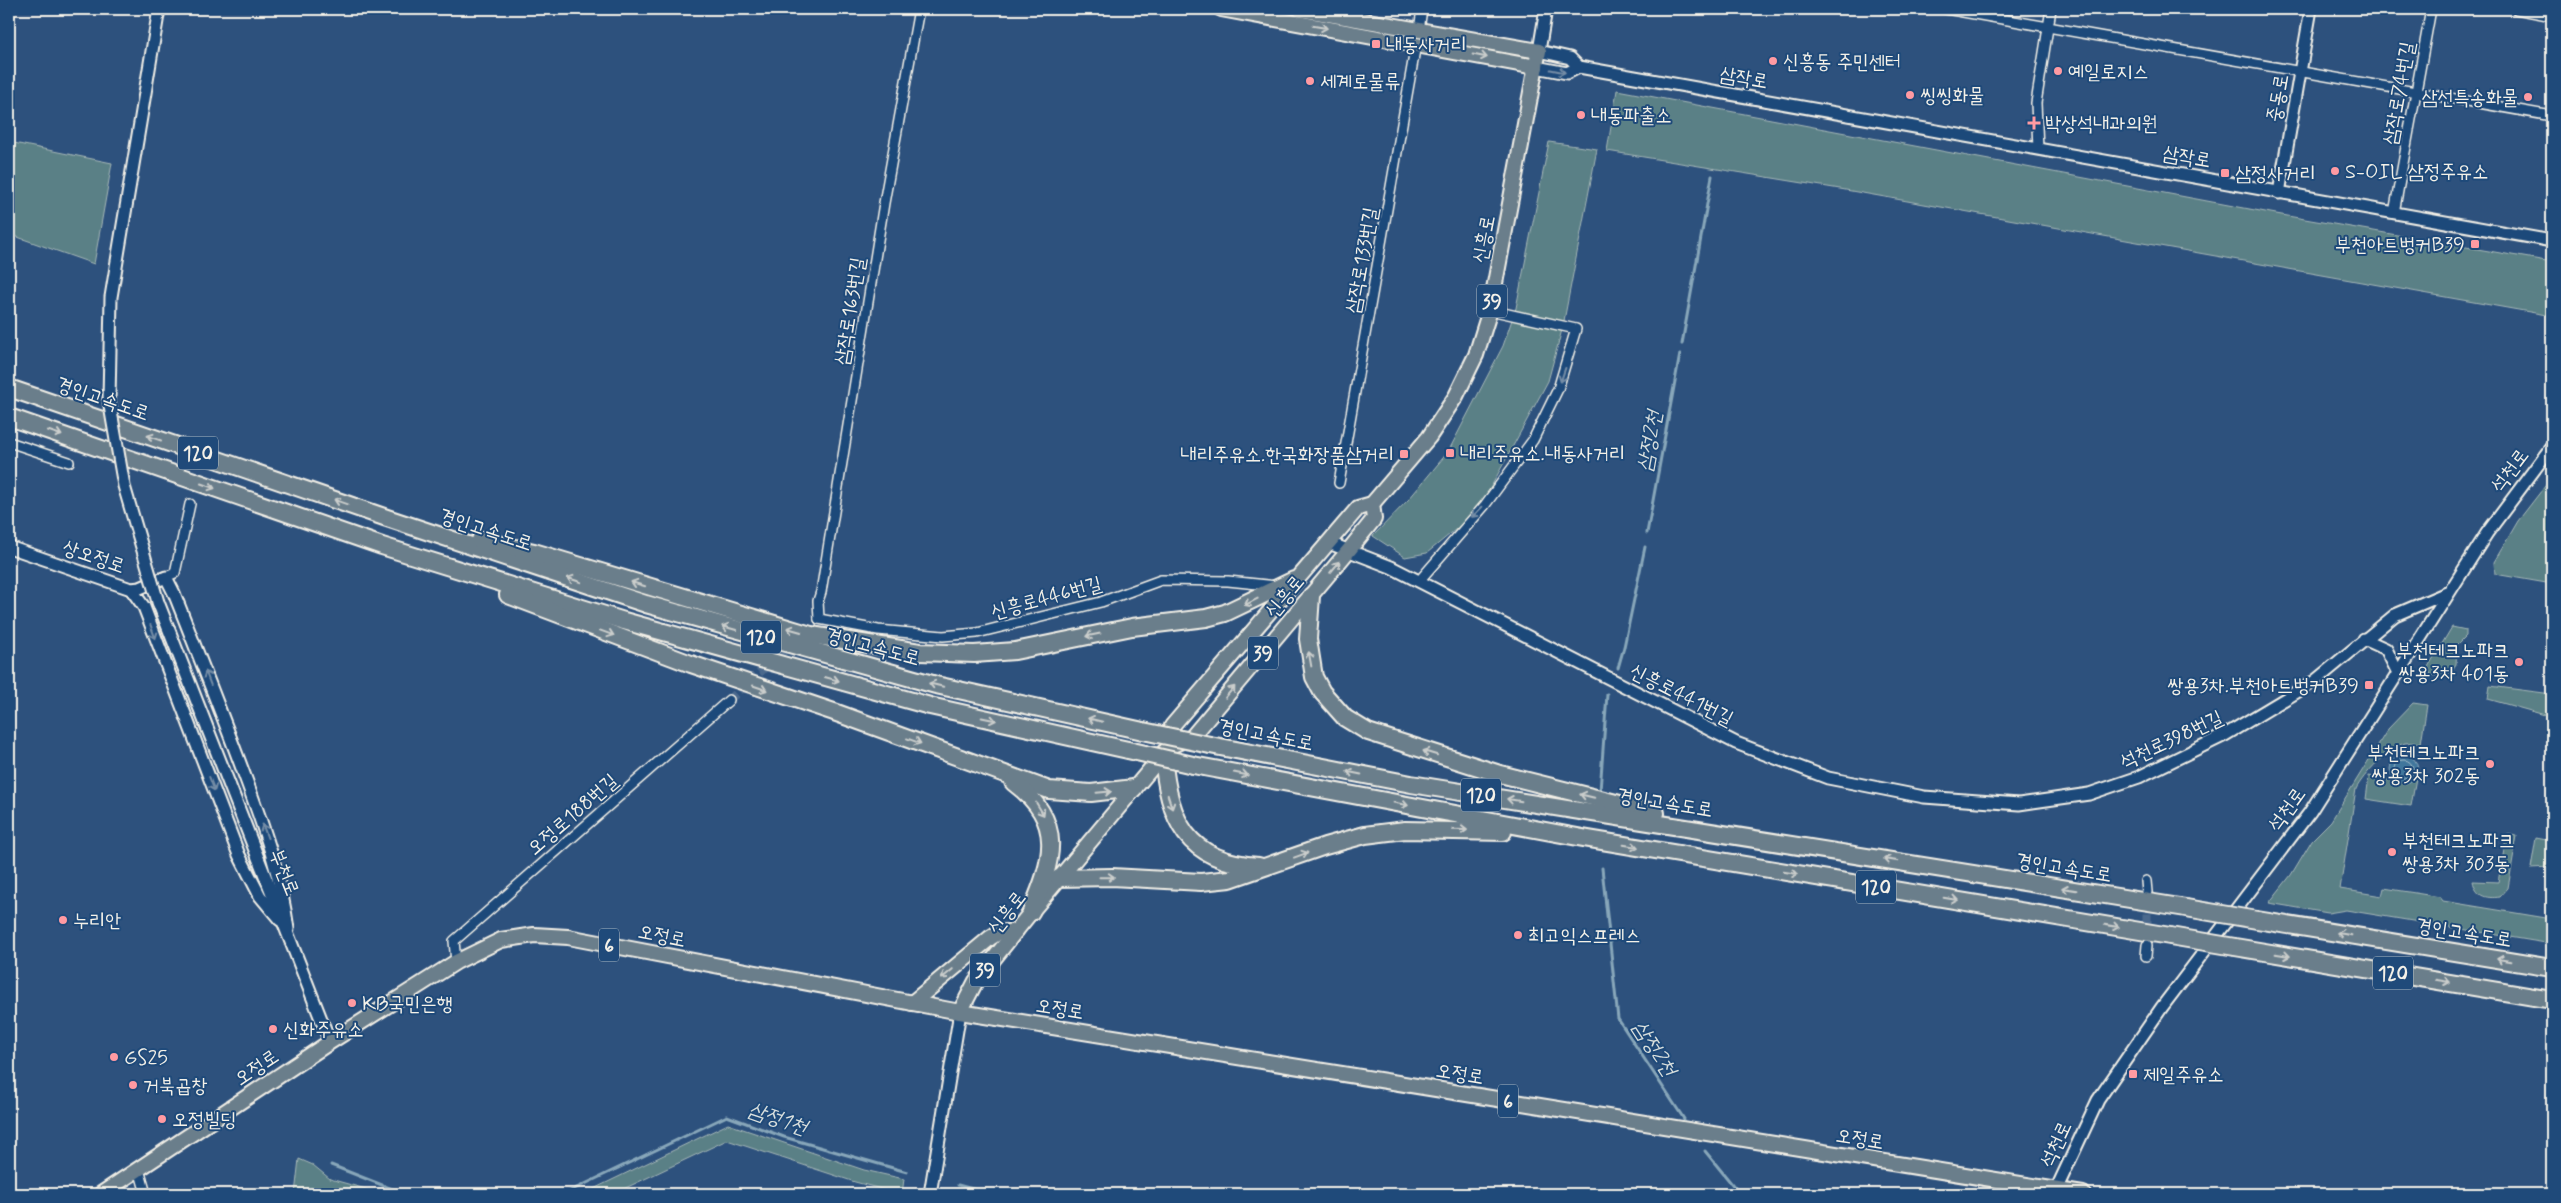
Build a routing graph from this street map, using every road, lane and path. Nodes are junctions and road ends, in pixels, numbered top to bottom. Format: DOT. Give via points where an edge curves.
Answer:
graph roads {
  1 [pos="159,9"];
  2 [pos="920,9"];
  3 [pos="1221,9"];
  4 [pos="1300,9"];
  5 [pos="1422,9"];
  6 [pos="1546,9"];
  7 [pos="1946,9"];
  8 [pos="2051,9"];
  9 [pos="2311,9"];
  10 [pos="2431,9"];
  11 [pos="2516,9"];
  12 [pos="1257,12"];
  13 [pos="2552,16"];
  14 [pos="2048,26"];
  15 [pos="1417,37"];
  16 [pos="1539,52"];
  17 [pos="1536,67"];
  18 [pos="1579,67"];
  19 [pos="2301,70"];
  20 [pos="2416,91"];
  21 [pos="2552,116"];
  22 [pos="2038,149"];
  23 [pos="2279,193"];
  24 [pos="2394,213"];
  25 [pos="2552,241"];
  26 [pos="1490,310"];
  27 [pos="9,388"];
  28 [pos="9,417"];
  29 [pos="9,442"];
  30 [pos="2552,446"];
  31 [pos="69,462"];
  32 [pos="1339,483"];
  33 [pos="190,504"];
  34 [pos="1372,504"];
  35 [pos="387,518"];
  36 [pos="1329,543"];
  37 [pos="382,546"];
  38 [pos="9,547"];
  39 [pos="1349,550"];
  40 [pos="171,575"];
  41 [pos="1419,581"];
  42 [pos="1287,584"];
  43 [pos="131,589"];
  44 [pos="2449,592"];
  45 [pos="1311,596"];
  46 [pos="816,622"];
  47 [pos="2364,640"];
  48 [pos="2398,672"];
  49 [pos="729,700"];
  50 [pos="1166,750"];
  51 [pos="1006,776"];
  52 [pos="1134,788"];
  53 [pos="2019,804"];
  54 [pos="1583,838"];
  55 [pos="1753,838"];
  56 [pos="1270,867"];
  57 [pos="1059,878"];
  58 [pos="2146,881"];
  59 [pos="2147,892"];
  60 [pos="1031,912"];
  61 [pos="288,929"];
  62 [pos="1016,931"];
  63 [pos="2147,945"];
  64 [pos="2146,956"];
  65 [pos="456,962"];
  66 [pos="2552,968"];
  67 [pos="2552,1000"];
  68 [pos="912,1003"];
  69 [pos="960,1012"];
  70 [pos="330,1042"];
  71 [pos="139,1169"];
  72 [pos="2057,1192"];
  73 [pos="101,1194"];
  74 [pos="146,1194"];
  75 [pos="930,1194"];
  76 [pos="2083,1194"];
  1 -- 61 [label="street, 부천로, bridge" via="111,297 109,400 124,486 158,602"];
  2 -- 46 [label="street, 삼작로163번길" via="884,203"];
  3 -- 12 [label="main road, 삼작로"];
  4 -- 15 [label="main road, 삼작로"];
  5 -- 15 [label="street, 삼작로133번길"];
  6 -- 16 [label="street, 신흥로"];
  7 -- 14 [label="street"];
  8 -- 14 [label="street"];
  9 -- 19 [label="street, 중동로"];
  10 -- 20 [label="street, 삼작로74번길"];
  11 -- 13 [label="street"];
  12 -- 15 [label="main road, 삼작로, one-way"];
  14 -- 19 [label="street"];
  14 -- 22 [label="street" via="2036,103"];
  15 -- 16 [label="main road, 삼작로"];
  15 -- 17 [label="main road, 삼작로, one-way"];
  15 -- 32 [label="street, 삼작로133번길"];
  16 -- 17 [label="main road, 신흥로 / 39"];
  16 -- 18 [label="street, 삼작로" via="1570,58"];
  17 -- 18 [label="street, 삼작로, one-way" via="1568,73"];
  17 -- 26 [label="main road, 신흥로 / 39"];
  18 -- 22 [label="street, 삼작로"];
  19 -- 20 [label="street"];
  19 -- 23 [label="street, 중동로"];
  20 -- 21 [label="street"];
  20 -- 24 [label="street, 삼작로74번길"];
  22 -- 23 [label="street, 삼작로"];
  23 -- 24 [label="street, 삼작로"];
  24 -- 25 [label="street, 삼작로"];
  26 -- 34 [label="main road, 신흥로 / 39" via="1476,355 1456,396 1429,437"];
  26 -- 41 [label="street, one-way" via="1576,329 1558,389 1533,440 1485,505"];
  35 -- 27 [label="highway, 경인고속도로 / 120, one-way"];
  28 -- 37 [label="highway, 120, one-way"];
  29 -- 31 [label="street"];
  30 -- 44 [label="street, 석천로" via="2487,533"];
  33 -- 40 [label="street"];
  34 -- 36 [label="main road, 신흥로 / 39" via="1358,508"];
  34 -- 39 [label="main road, 신흥로 / 39" via="1374,520"];
  42 -- 35 [label="highway, one-way" via="1226,614 1206,618 1132,627 1015,651 974,654 920,652 811,635 534,552"];
  55 -- 35 [label="highway, 경인고속도로 / 120, one-way, bridge" via="1411,784 1143,731 936,685 646,604"];
  36 -- 39 [label="street, 신흥로441번길"];
  36 -- 42 [label="main road, 신흥로 / 39"];
  37 -- 51 [label="highway, one-way" via="580,623"];
  37 -- 54 [label="highway, 120, one-way, bridge" via="776,665 930,706 1193,765"];
  38 -- 43 [label="street, 상오정로"];
  39 -- 41 [label="street, 신흥로441번길"];
  45 -- 39 [label="main road, 신흥로 / 39, one-way"];
  40 -- 43 [label="street, 상오정로"];
  61 -- 40 [label="street, one-way" via="273,854 174,593"];
  41 -- 53 [label="street, 신흥로441번길" via="1736,742 1784,762 1828,778 1924,797"];
  42 -- 46 [label="street, 신흥로446번길" via="1160,580 1101,602 977,633 943,636"];
  42 -- 50 [label="main road, 신흥로 / 39" via="1172,726"];
  43 -- 61 [label="street, one-way" via="144,607 239,855 260,896"];
  44 -- 47 [label="street, 석천로398번길" via="2395,615"];
  44 -- 48 [label="street, 석천로"];
  50 -- 45 [label="main road, 신흥로 / 39, one-way" via="1192,737"];
  55 -- 45 [label="highway, one-way" via="1500,774 1368,732 1333,706 1314,677 1308,639"];
  47 -- 48 [label="street" via="2386,649"];
  47 -- 53 [label="street, 석천로398번길" via="2314,681 2186,756 2090,794"];
  48 -- 72 [label="street, 석천로" via="2310,812 2162,1007 2098,1100"];
  49 -- 65 [label="street, 오정로188번길" via="454,941"];
  50 -- 52 [label="main road, 신흥로 / 39"];
  50 -- 56 [label="highway, one-way" via="1166,788 1170,804 1187,835 1216,857 1242,865"];
  51 -- 52 [label="highway, one-way" via="1049,790 1069,792 1099,793"];
  51 -- 60 [label="highway, one-way" via="1036,802 1044,815 1051,843 1048,871"];
  52 -- 57 [label="main road, 신흥로 / 39"];
  56 -- 54 [label="highway, one-way" via="1365,835 1404,830 1486,831"];
  54 -- 67 [label="highway, 120, one-way, bridge"];
  66 -- 55 [label="highway, 경인고속도로 / 120, one-way, bridge"];
  57 -- 56 [label="highway, one-way" via="1201,882 1230,879"];
  57 -- 60 [label="main road, 신흥로 / 39"];
  58 -- 59 [label="street"];
  60 -- 62 [label="main road, 신흥로 / 39"];
  61 -- 70 [label="street, 부천로"];
  62 -- 68 [label="main road, one-way" via="998,932"];
  62 -- 69 [label="main road, 신흥로 / 39" via="976,981"];
  63 -- 64 [label="street"];
  65 -- 68 [label="main road, 오정로 / 6" via="501,940 534,935 568,937"];
  65 -- 70 [label="main road, 오정로 / 6"];
  68 -- 69 [label="main road, 오정로 / 6"];
  69 -- 72 [label="main road, 오정로 / 6"];
  69 -- 75 [label="street, 신흥로"];
  70 -- 71 [label="main road, 오정로 / 6"];
  71 -- 73 [label="main road, 오정로 / 6"];
  71 -- 74 [label="street"];
  72 -- 76 [label="main road, 오정로 / 6"];
}
